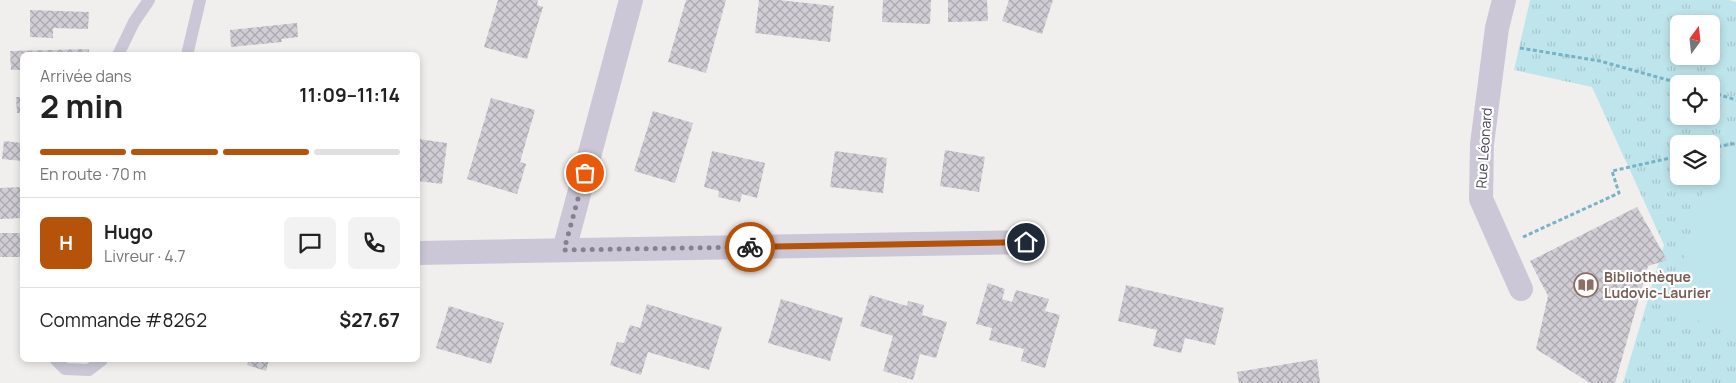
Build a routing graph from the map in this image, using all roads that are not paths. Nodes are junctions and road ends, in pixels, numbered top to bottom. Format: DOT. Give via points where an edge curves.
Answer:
graph roads {
  1 [pos="149,0"];
  2 [pos="200,0"];
  3 [pos="631,0"];
  4 [pos="1504,0"];
  5 [pos="119,52"];
  6 [pos="188,52"];
  7 [pos="1026,242"];
  8 [pos="564,250"];
  9 [pos="420,253"];
  10 [pos="1522,289"];
  11 [pos="58,362"];
  12 [pos="99,362"];
  1 -- 5 [label="lane"];
  2 -- 6 [label="lane"];
  3 -- 8 [label="street"];
  4 -- 10 [label="street, Rue Léonard" via="1482,144 1481,198"];
  7 -- 8 [label="street"];
  8 -- 9 [label="street"];
  11 -- 12 [label="lane" via="65,368 89,370"];
}
